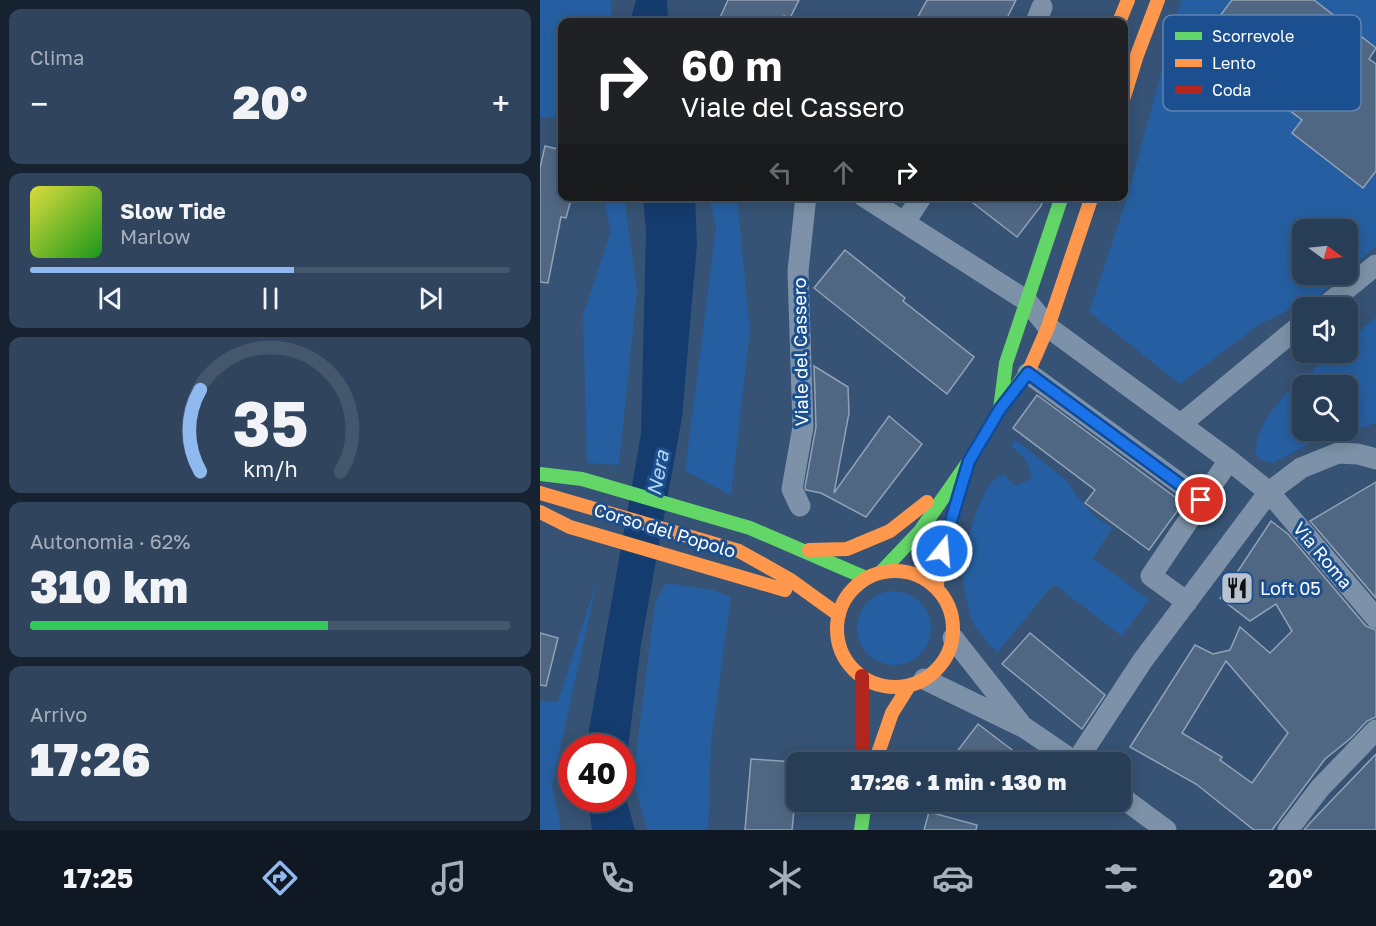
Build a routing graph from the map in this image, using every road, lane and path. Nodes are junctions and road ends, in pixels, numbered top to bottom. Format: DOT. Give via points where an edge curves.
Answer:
graph roads {
  1 [pos="1128,0"];
  2 [pos="1158,0"];
  3 [pos="1121,18"];
  4 [pos="1128,84"];
  5 [pos="805,201"];
  6 [pos="871,201"];
  7 [pos="919,201"];
  8 [pos="1060,201"];
  9 [pos="1090,201"];
  10 [pos="905,222"];
  11 [pos="1376,265"];
  12 [pos="1337,297"];
  13 [pos="1027,301"];
  14 [pos="1048,327"];
  15 [pos="1292,332"];
  16 [pos="1028,373"];
  17 [pos="1000,409"];
  18 [pos="1181,424"];
  19 [pos="1229,460"];
  20 [pos="1370,460"];
  21 [pos="969,461"];
  22 [pos="540,474"];
  23 [pos="953,482"];
  24 [pos="1269,492"];
  25 [pos="540,493"];
  26 [pos="1201,500"];
  27 [pos="800,506"];
  28 [pos="540,512"];
  29 [pos="801,550"];
  30 [pos="739,551"];
  31 [pos="831,564"];
  32 [pos="881,572"];
  33 [pos="866,578"];
  34 [pos="937,588"];
  35 [pos="814,598"];
  36 [pos="1187,602"];
  37 [pos="839,615"];
  38 [pos="1376,618"];
  39 [pos="953,638"];
  40 [pos="862,676"];
  41 [pos="917,682"];
  42 [pos="1024,728"];
  43 [pos="1376,730"];
  44 [pos="863,752"];
  45 [pos="878,752"];
  46 [pos="1060,752"];
  47 [pos="1082,752"];
  48 [pos="1131,804"];
  49 [pos="863,812"];
  50 [pos="861,830"];
  51 [pos="1166,830"];
  52 [pos="1288,830"];
  1 -- 3 [label="street"];
  2 -- 4 [label="street"];
  5 -- 27 [label="street, Viale del Cassero" via="798,271 803,427 792,489"];
  6 -- 10 [label="street"];
  7 -- 10 [label="street"];
  8 -- 13 [label="street"];
  9 -- 14 [label="street"];
  10 -- 13 [label="street"];
  11 -- 12 [label="street"];
  13 -- 14 [label="street"];
  13 -- 17 [label="street" via="1006,363"];
  14 -- 16 [label="street"];
  14 -- 18 [label="street"];
  15 -- 18 [label="street"];
  16 -- 17 [label="street"];
  16 -- 26 [label="street"];
  17 -- 21 [label="street"];
  18 -- 19 [label="street"];
  19 -- 24 [label="street"];
  19 -- 26 [label="street"];
  20 -- 24 [label="street" via="1338,453 1319,459"];
  21 -- 23 [label="street"];
  21 -- 34 [label="street" via="938,565"];
  22 -- 29 [label="street, Corso del Popolo" via="582,479 750,528"];
  23 -- 29 [label="street" via="890,531 847,549"];
  23 -- 32 [label="street" via="920,531"];
  24 -- 36 [label="street"];
  24 -- 38 [label="street, Via Roma" via="1292,511"];
  25 -- 30 [label="street, Corso del Popolo"];
  26 -- 36 [label="street" via="1151,576"];
  28 -- 35 [label="street, Corso del Popolo" via="570,527"];
  29 -- 31 [label="street, Corso del Popolo"];
  30 -- 31 [label="street"];
  30 -- 35 [label="street, Corso del Popolo"];
  31 -- 33 [label="street, Corso del Popolo"];
  32 -- 33 [label="street"];
  32 -- 34 [label="street" via="911,573"];
  33 -- 37 [label="street" via="849,594"];
  34 -- 39 [label="street" via="948,603"];
  35 -- 37 [label="street, Corso del Popolo"];
  36 -- 47 [label="street"];
  37 -- 40 [label="street" via="838,638 846,660"];
  39 -- 41 [label="street" via="938,669"];
  39 -- 42 [label="street"];
  40 -- 41 [label="street" via="892,687"];
  40 -- 44 [label="street"];
  41 -- 42 [label="street"];
  41 -- 45 [label="street" via="902,694"];
  42 -- 46 [label="street"];
  43 -- 52 [label="street" via="1320,788"];
  48 -- 51 [label="street"];
  49 -- 50 [label="street"];
}
